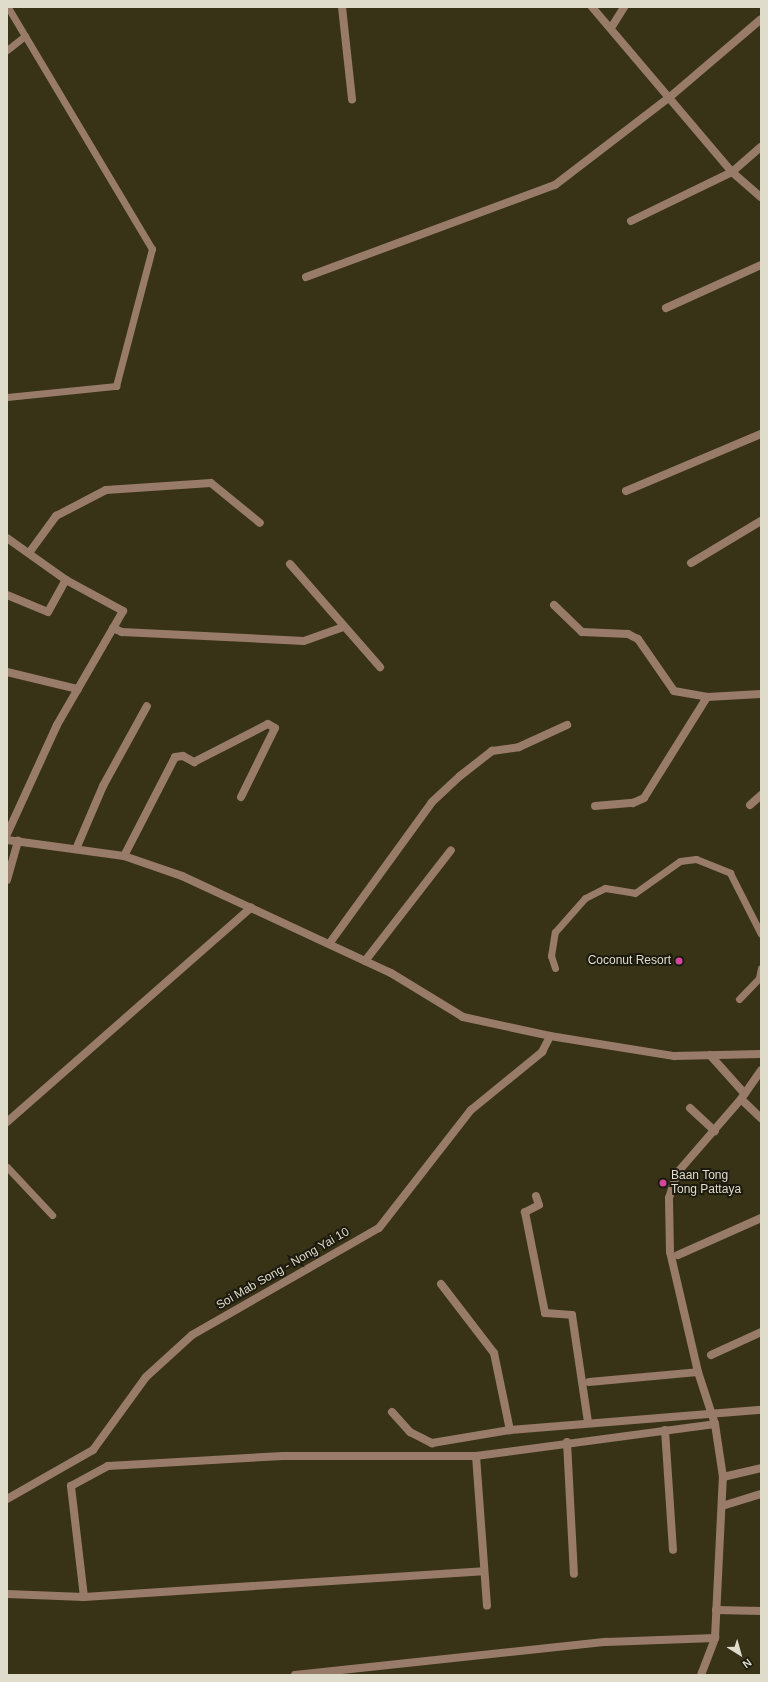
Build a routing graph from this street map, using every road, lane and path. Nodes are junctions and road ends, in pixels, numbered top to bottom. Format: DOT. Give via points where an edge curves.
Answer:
graph roads {
  1 [pos="8,7"];
  2 [pos="342,7"];
  3 [pos="592,7"];
  4 [pos="624,7"];
  5 [pos="761,19"];
  6 [pos="611,28"];
  7 [pos="25,36"];
  8 [pos="7,50"];
  9 [pos="671,96"];
  10 [pos="352,99"];
  11 [pos="761,148"];
  12 [pos="732,172"];
  13 [pos="761,197"];
  14 [pos="631,221"];
  15 [pos="761,265"];
  16 [pos="306,277"];
  17 [pos="666,308"];
  18 [pos="7,397"];
  19 [pos="761,434"];
  20 [pos="626,491"];
  21 [pos="761,521"];
  22 [pos="260,523"];
  23 [pos="7,538"];
  24 [pos="29,553"];
  25 [pos="691,563"];
  26 [pos="290,564"];
  27 [pos="66,580"];
  28 [pos="7,595"];
  29 [pos="554,605"];
  30 [pos="343,627"];
  31 [pos="113,628"];
  32 [pos="380,667"];
  33 [pos="7,672"];
  34 [pos="78,689"];
  35 [pos="761,694"];
  36 [pos="707,697"];
  37 [pos="147,706"];
  38 [pos="567,725"];
  39 [pos="761,795"];
  40 [pos="241,798"];
  41 [pos="750,805"];
  42 [pos="595,806"];
  43 [pos="7,834"];
  44 [pos="7,840"];
  45 [pos="18,841"];
  46 [pos="76,849"];
  47 [pos="451,850"];
  48 [pos="124,856"];
  49 [pos="7,880"];
  50 [pos="251,908"];
  51 [pos="761,934"];
  52 [pos="329,944"];
  53 [pos="365,961"];
  54 [pos="555,968"];
  55 [pos="761,968"];
  56 [pos="739,1000"];
  57 [pos="550,1036"];
  58 [pos="761,1054"];
  59 [pos="710,1055"];
  60 [pos="761,1070"];
  61 [pos="743,1096"];
  62 [pos="690,1108"];
  63 [pos="761,1118"];
  64 [pos="7,1122"];
  65 [pos="716,1131"];
  66 [pos="7,1167"];
  67 [pos="536,1196"];
  68 [pos="52,1215"];
  69 [pos="761,1218"];
  70 [pos="678,1255"];
  71 [pos="441,1284"];
  72 [pos="761,1332"];
  73 [pos="711,1355"];
  74 [pos="698,1372"];
  75 [pos="588,1382"];
  76 [pos="761,1410"];
  77 [pos="392,1412"];
  78 [pos="709,1412"];
  79 [pos="588,1422"];
  80 [pos="715,1424"];
  81 [pos="510,1430"];
  82 [pos="665,1430"];
  83 [pos="567,1442"];
  84 [pos="476,1456"];
  85 [pos="761,1468"];
  86 [pos="723,1477"];
  87 [pos="761,1494"];
  88 [pos="7,1499"];
  89 [pos="722,1506"];
  90 [pos="673,1550"];
  91 [pos="483,1571"];
  92 [pos="574,1574"];
  93 [pos="7,1594"];
  94 [pos="84,1597"];
  95 [pos="487,1606"];
  96 [pos="716,1610"];
  97 [pos="761,1611"];
  98 [pos="715,1638"];
  99 [pos="295,1675"];
  100 [pos="701,1675"];
  1 -- 7 [label="lane"];
  2 -- 10 [label="street"];
  3 -- 6 [label="street"];
  4 -- 6 [label="street"];
  5 -- 9 [label="street"];
  6 -- 9 [label="street"];
  7 -- 8 [label="lane"];
  7 -- 18 [label="lane" via="152,249 116,386"];
  9 -- 12 [label="street"];
  9 -- 16 [label="street" via="555,185"];
  11 -- 12 [label="street"];
  12 -- 13 [label="street"];
  12 -- 14 [label="street"];
  15 -- 17 [label="street"];
  19 -- 20 [label="street"];
  21 -- 25 [label="street"];
  22 -- 24 [label="street" via="211,483 106,490 56,516"];
  23 -- 24 [label="street"];
  24 -- 27 [label="street"];
  26 -- 30 [label="street"];
  27 -- 28 [label="street" via="48,612"];
  27 -- 31 [label="street" via="123,611"];
  29 -- 36 [label="street" via="582,632 628,634 638,639 674,691"];
  30 -- 31 [label="street" via="304,641 122,632"];
  30 -- 32 [label="street"];
  31 -- 34 [label="street"];
  33 -- 34 [label="street"];
  34 -- 43 [label="street" via="57,725"];
  35 -- 36 [label="street"];
  36 -- 42 [label="street" via="644,798 633,803"];
  37 -- 46 [label="street" via="103,786"];
  38 -- 52 [label="street" via="519,747 492,751 460,776 432,802"];
  39 -- 41 [label="street"];
  40 -- 48 [label="street" via="275,728 268,724 194,762 183,756 175,757"];
  44 -- 45 [label="street"];
  45 -- 46 [label="street"];
  45 -- 49 [label="street"];
  46 -- 48 [label="street"];
  47 -- 53 [label="street"];
  48 -- 50 [label="street" via="182,876"];
  50 -- 52 [label="street"];
  50 -- 64 [label="street"];
  51 -- 54 [label="lane" via="730,873 696,858 680,861 635,893 605,888 585,898 555,932 551,956"];
  52 -- 53 [label="street"];
  53 -- 57 [label="street" via="463,1017"];
  55 -- 56 [label="lane" via="759,978"];
  57 -- 59 [label="street" via="674,1056"];
  57 -- 88 [label="street, Soi Mab Song - Nong Yai 10" via="542,1052 471,1110 379,1228 192,1336 146,1377 93,1450"];
  58 -- 59 [label="street"];
  59 -- 61 [label="street"];
  60 -- 61 [label="street"];
  61 -- 63 [label="street"];
  61 -- 65 [label="street"];
  62 -- 65 [label="street"];
  65 -- 74 [label="street" via="678,1173 669,1198 670,1252"];
  66 -- 68 [label="lane"];
  67 -- 79 [label="street" via="538,1205 525,1212 545,1314 572,1315"];
  69 -- 70 [label="street"];
  71 -- 81 [label="street" via="494,1354"];
  72 -- 73 [label="street"];
  74 -- 75 [label="street"];
  74 -- 78 [label="street"];
  76 -- 78 [label="street"];
  77 -- 81 [label="street" via="410,1432 428,1443"];
  78 -- 79 [label="street"];
  78 -- 80 [label="street"];
  79 -- 81 [label="street"];
  80 -- 82 [label="street"];
  80 -- 86 [label="street"];
  82 -- 83 [label="street"];
  82 -- 90 [label="street"];
  83 -- 84 [label="street"];
  83 -- 92 [label="street"];
  84 -- 91 [label="street"];
  84 -- 94 [label="street" via="283,1456 108,1466 71,1486"];
  85 -- 86 [label="street"];
  86 -- 89 [label="street"];
  87 -- 89 [label="street"];
  89 -- 96 [label="street"];
  91 -- 94 [label="street"];
  91 -- 95 [label="street"];
  93 -- 94 [label="street"];
  96 -- 97 [label="street"];
  96 -- 98 [label="street"];
  98 -- 99 [label="street" via="606,1642"];
  98 -- 100 [label="street"];
}
